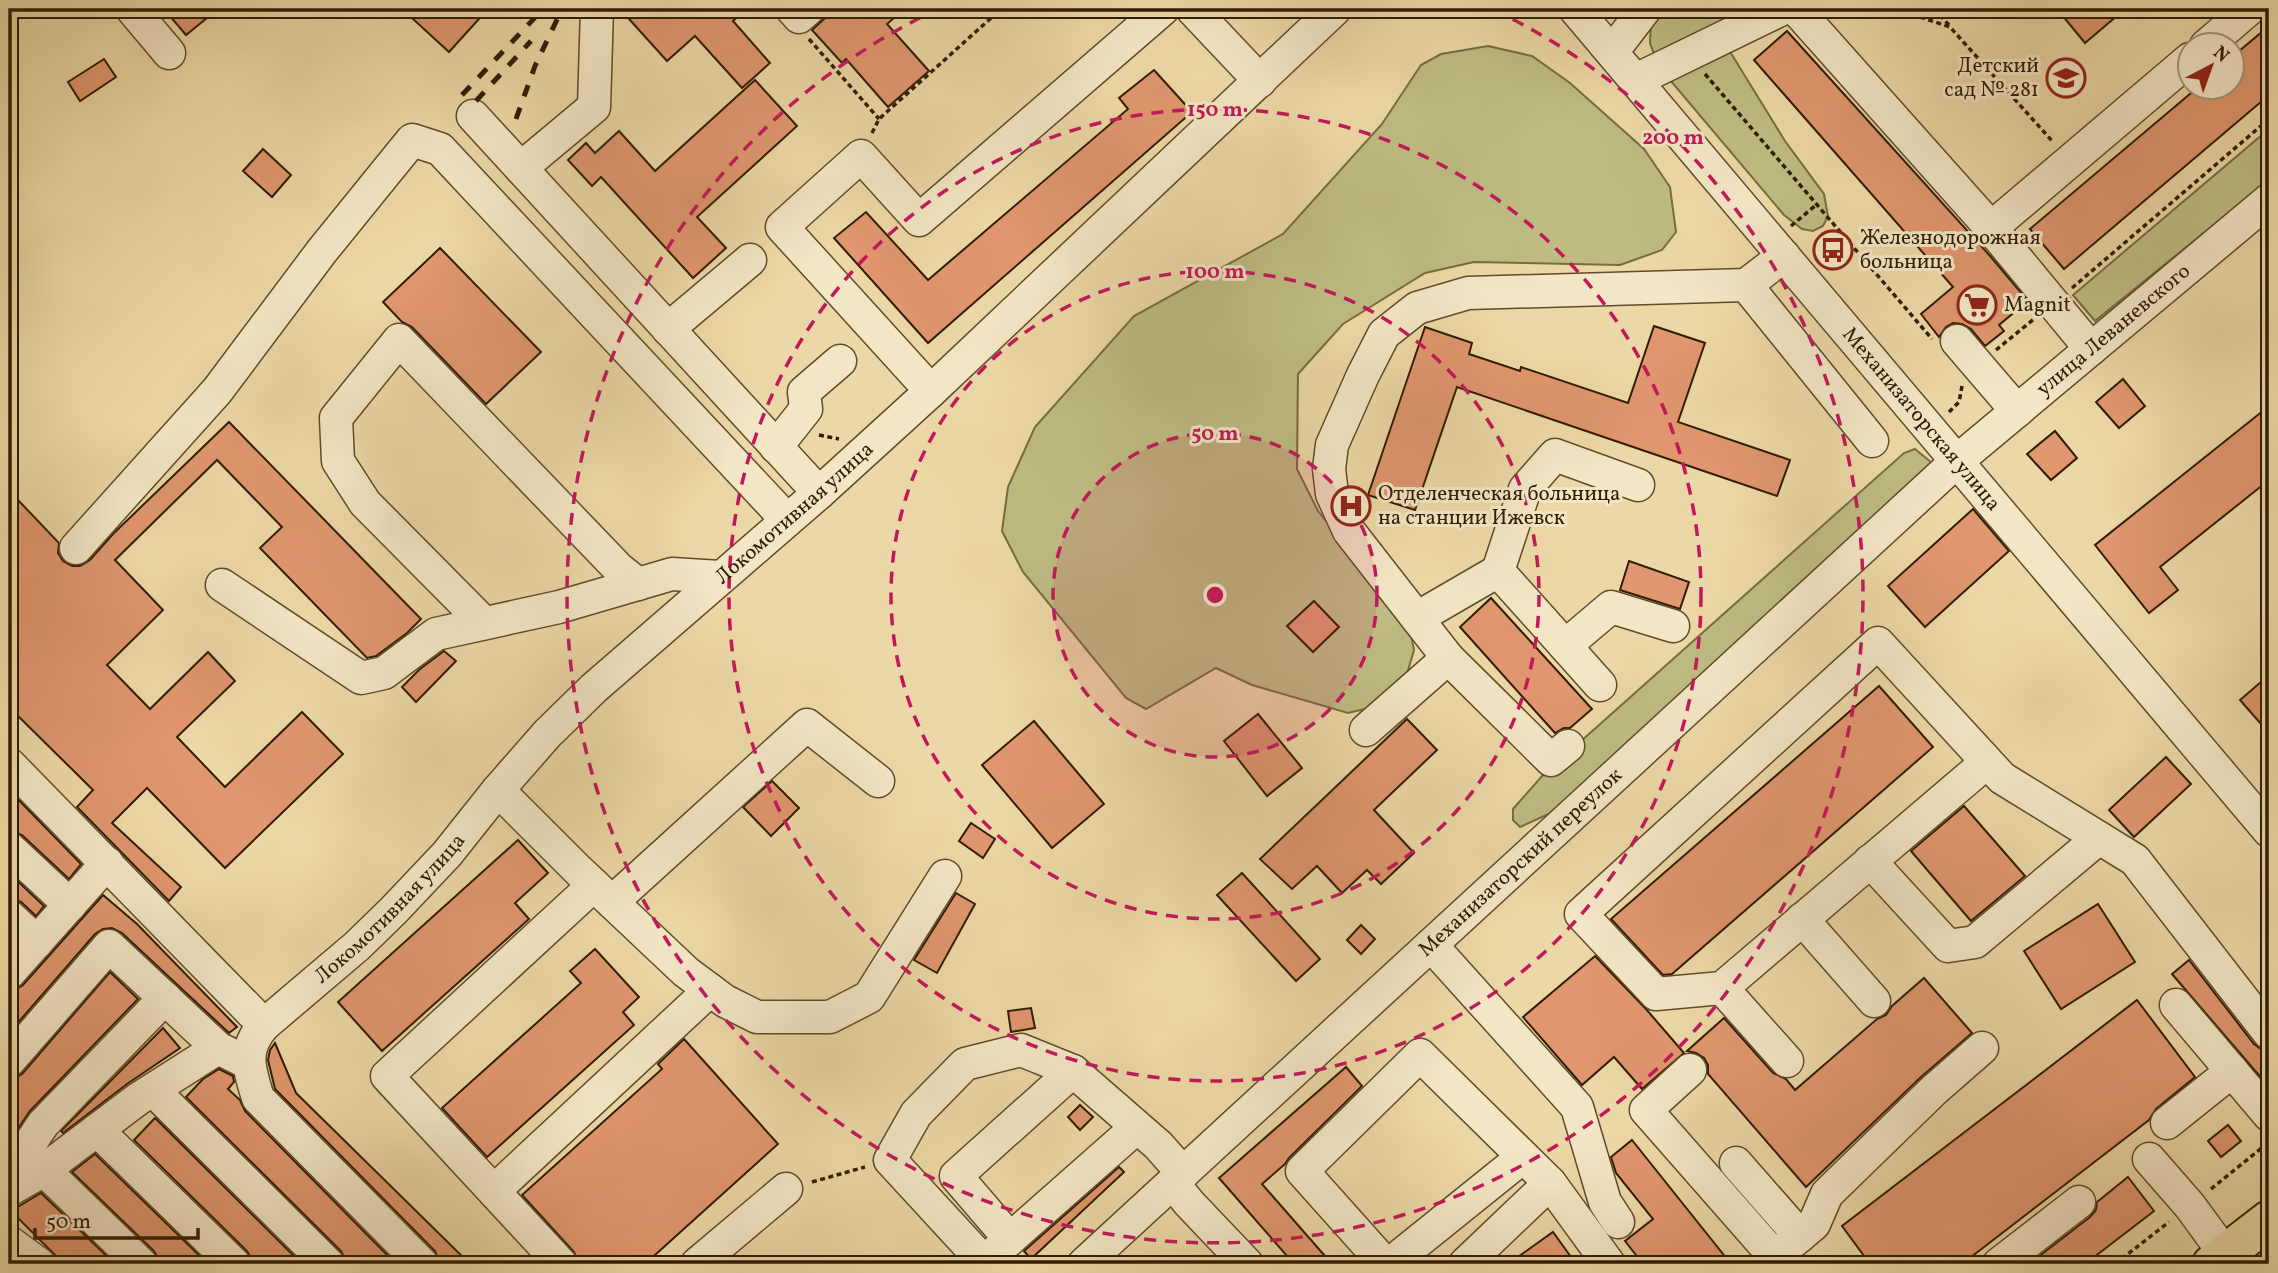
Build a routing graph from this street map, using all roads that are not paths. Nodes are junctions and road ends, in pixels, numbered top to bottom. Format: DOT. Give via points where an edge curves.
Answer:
graph roads {
  1 [pos="132,9"];
  2 [pos="597,9"];
  3 [pos="1163,9"];
  4 [pos="1192,9"];
  5 [pos="1335,9"];
  6 [pos="1575,9"];
  7 [pos="1645,9"];
  8 [pos="1782,9"];
  9 [pos="1796,9"];
  10 [pos="2249,9"];
  11 [pos="2222,32"];
  12 [pos="1612,52"];
  13 [pos="169,53"];
  14 [pos="2176,71"];
  15 [pos="1636,80"];
  16 [pos="1260,81"];
  17 [pos="473,116"];
  18 [pos="521,168"];
  19 [pos="2269,200"];
  20 [pos="1991,228"];
  21 [pos="1778,249"];
  22 [pos="750,260"];
  23 [pos="1746,285"];
  24 [pos="668,330"];
  25 [pos="1957,341"];
  26 [pos="2091,349"];
  27 [pos="840,361"];
  28 [pos="931,391"];
  29 [pos="2017,411"];
  30 [pos="1872,441"];
  31 [pos="776,447"];
  32 [pos="1957,461"];
  33 [pos="1637,485"];
  34 [pos="819,493"];
  35 [pos="787,520"];
  36 [pos="76,548"];
  37 [pos="1498,571"];
  38 [pos="720,578"];
  39 [pos="638,584"];
  40 [pos="222,585"];
  41 [pos="1417,618"];
  42 [pos="485,623"];
  43 [pos="1673,626"];
  44 [pos="1565,646"];
  45 [pos="1448,658"];
  46 [pos="1600,685"];
  47 [pos="1366,730"];
  48 [pos="1568,746"];
  49 [pos="1987,762"];
  50 [pos="9,764"];
  51 [pos="878,781"];
  52 [pos="498,790"];
  53 [pos="2263,811"];
  54 [pos="2099,838"];
  55 [pos="9,848"];
  56 [pos="1870,861"];
  57 [pos="107,863"];
  58 [pos="946,876"];
  59 [pos="603,893"];
  60 [pos="70,905"];
  61 [pos="9,916"];
  62 [pos="1802,919"];
  63 [pos="37,942"];
  64 [pos="1431,945"];
  65 [pos="9,973"];
  66 [pos="1722,988"];
  67 [pos="710,990"];
  68 [pos="165,998"];
  69 [pos="1874,1001"];
  70 [pos="2176,1005"];
  71 [pos="264,1025"];
  72 [pos="2269,1031"];
  73 [pos="218,1048"];
  74 [pos="1982,1048"];
  75 [pos="9,1061"];
  76 [pos="1787,1061"];
  77 [pos="248,1063"];
  78 [pos="1690,1070"];
  79 [pos="1073,1071"];
  80 [pos="2232,1071"];
  81 [pos="153,1090"];
  82 [pos="2269,1115"];
  83 [pos="2167,1123"];
  84 [pos="1137,1127"];
  85 [pos="97,1130"];
  86 [pos="1523,1157"];
  87 [pos="2149,1158"];
  88 [pos="1736,1163"];
  89 [pos="44,1170"];
  90 [pos="9,1175"];
  91 [pos="1178,1178"];
  92 [pos="1549,1182"];
  93 [pos="786,1189"];
  94 [pos="9,1191"];
  95 [pos="494,1191"];
  96 [pos="2079,1202"];
  97 [pos="2269,1220"];
  98 [pos="1618,1222"];
  99 [pos="1800,1236"];
  100 [pos="1010,1239"];
  101 [pos="9,1242"];
  102 [pos="2219,1259"];
  103 [pos="1770,1261"];
  104 [pos="39,1264"];
  105 [pos="141,1264"];
  106 [pos="234,1264"];
  107 [pos="328,1264"];
  108 [pos="422,1264"];
  109 [pos="561,1264"];
  110 [pos="697,1264"];
  111 [pos="1084,1264"];
  112 [pos="1247,1264"];
  113 [pos="1388,1264"];
  114 [pos="1465,1264"];
  115 [pos="1609,1264"];
  116 [pos="1999,1264"];
  1 -- 13 [label="street"];
  2 -- 18 [label="street" via="594,107"];
  3 -- 28 [label="street" via="919,220 861,156 782,227"];
  4 -- 16 [label="street"];
  5 -- 16 [label="street, Локомотивная улица"];
  6 -- 12 [label="street, Механизаторская улица"];
  7 -- 12 [label="street"];
  8 -- 15 [label="street"];
  9 -- 20 [label="street"];
  10 -- 11 [label="street"];
  12 -- 15 [label="street, Механизаторская улица"];
  14 -- 20 [label="street"];
  15 -- 21 [label="street, Механизаторская улица"];
  16 -- 28 [label="street, Локомотивная улица"];
  17 -- 18 [label="street"];
  18 -- 24 [label="street"];
  19 -- 26 [label="street, улица Леваневского"];
  20 -- 26 [label="street"];
  21 -- 23 [label="street"];
  21 -- 32 [label="street, Механизаторская улица"];
  22 -- 24 [label="street"];
  23 -- 30 [label="street"];
  23 -- 41 [label="street" via="1468,293 1418,309 1384,334 1332,445 1329,469 1332,494 1349,531"];
  24 -- 31 [label="street"];
  25 -- 29 [label="street"];
  26 -- 29 [label="street, улица Леваневского"];
  27 -- 31 [label="street" via="804,392 806,409"];
  28 -- 34 [label="street, Локомотивная улица"];
  29 -- 32 [label="street, улица Леваневского"];
  31 -- 34 [label="street"];
  32 -- 53 [label="street, Механизаторская улица"];
  32 -- 64 [label="street, Механизаторский переулок"];
  33 -- 37 [label="street" via="1555,455 1525,489"];
  34 -- 35 [label="street, Локомотивная улица"];
  35 -- 36 [label="street" via="440,149 412,140 217,391"];
  35 -- 38 [label="street, Локомотивная улица"];
  37 -- 41 [label="street"];
  37 -- 44 [label="street"];
  38 -- 39 [label="street" via="672,574"];
  38 -- 52 [label="street, Локомотивная улица" via="593,688"];
  39 -- 42 [label="street"];
  39 -- 42 [label="street" via="400,340 336,418 338,461 365,503"];
  40 -- 42 [label="street" via="361,678 384,673 436,634"];
  41 -- 45 [label="street"];
  43 -- 44 [label="street" via="1611,607"];
  44 -- 46 [label="street"];
  45 -- 47 [label="street"];
  45 -- 48 [label="street" via="1551,760"];
  49 -- 54 [label="street" via="2002,778"];
  49 -- 56 [label="street"];
  49 -- 66 [label="street" via="1878,643 1581,914 1656,994"];
  50 -- 57 [label="street"];
  51 -- 59 [label="street" via="807,725"];
  52 -- 59 [label="street"];
  52 -- 71 [label="street, Локомотивная улица" via="393,911"];
  54 -- 56 [label="street" via="1975,942 1948,946"];
  54 -- 72 [label="street" via="2136,860"];
  55 -- 60 [label="street"];
  56 -- 62 [label="street"];
  57 -- 60 [label="street"];
  57 -- 71 [label="street"];
  58 -- 67 [label="street" via="869,997 830,1017 757,1017"];
  59 -- 67 [label="street"];
  59 -- 95 [label="street" via="387,1076"];
  60 -- 63 [label="street"];
  61 -- 63 [label="street"];
  62 -- 66 [label="street"];
  62 -- 69 [label="street"];
  63 -- 65 [label="street"];
  64 -- 91 [label="street, Механизаторский переулок"];
  64 -- 98 [label="street" via="1577,1107 1605,1202"];
  66 -- 76 [label="street"];
  67 -- 95 [label="street"];
  68 -- 73 [label="street"];
  68 -- 75 [label="street" via="110,946"];
  68 -- 90 [label="street" via="43,1124"];
  70 -- 80 [label="street"];
  71 -- 77 [label="street" via="254,1036"];
  73 -- 77 [label="street"];
  73 -- 81 [label="street"];
  74 -- 99 [label="street" via="1828,1194 1814,1224"];
  77 -- 108 [label="street" via="258,1098"];
  78 -- 103 [label="street" via="1646,1110"];
  79 -- 84 [label="street"];
  79 -- 100 [label="street" via="956,1176"];
  79 -- 100 [label="street" via="1021,1050 965,1064 916,1114 890,1160 984,1262"];
  80 -- 82 [label="street"];
  80 -- 83 [label="street"];
  81 -- 85 [label="street"];
  81 -- 107 [label="street"];
  84 -- 91 [label="street" via="1158,1145"];
  84 -- 100 [label="street"];
  85 -- 89 [label="street"];
  85 -- 106 [label="street"];
  86 -- 92 [label="street"];
  86 -- 113 [label="street"];
  86 -- 113 [label="street" via="1420,1055 1302,1171"];
  87 -- 102 [label="street" via="2190,1206"];
  88 -- 99 [label="street"];
  89 -- 94 [label="street"];
  89 -- 105 [label="street"];
  91 -- 111 [label="street, Механизаторский переулок"];
  91 -- 112 [label="street" via="1189,1203"];
  92 -- 114 [label="street"];
  92 -- 115 [label="street"];
  93 -- 110 [label="street"];
  95 -- 109 [label="street"];
  96 -- 116 [label="street"];
  97 -- 102 [label="main road"];
  99 -- 103 [label="street"];
  101 -- 104 [label="street"];
}
